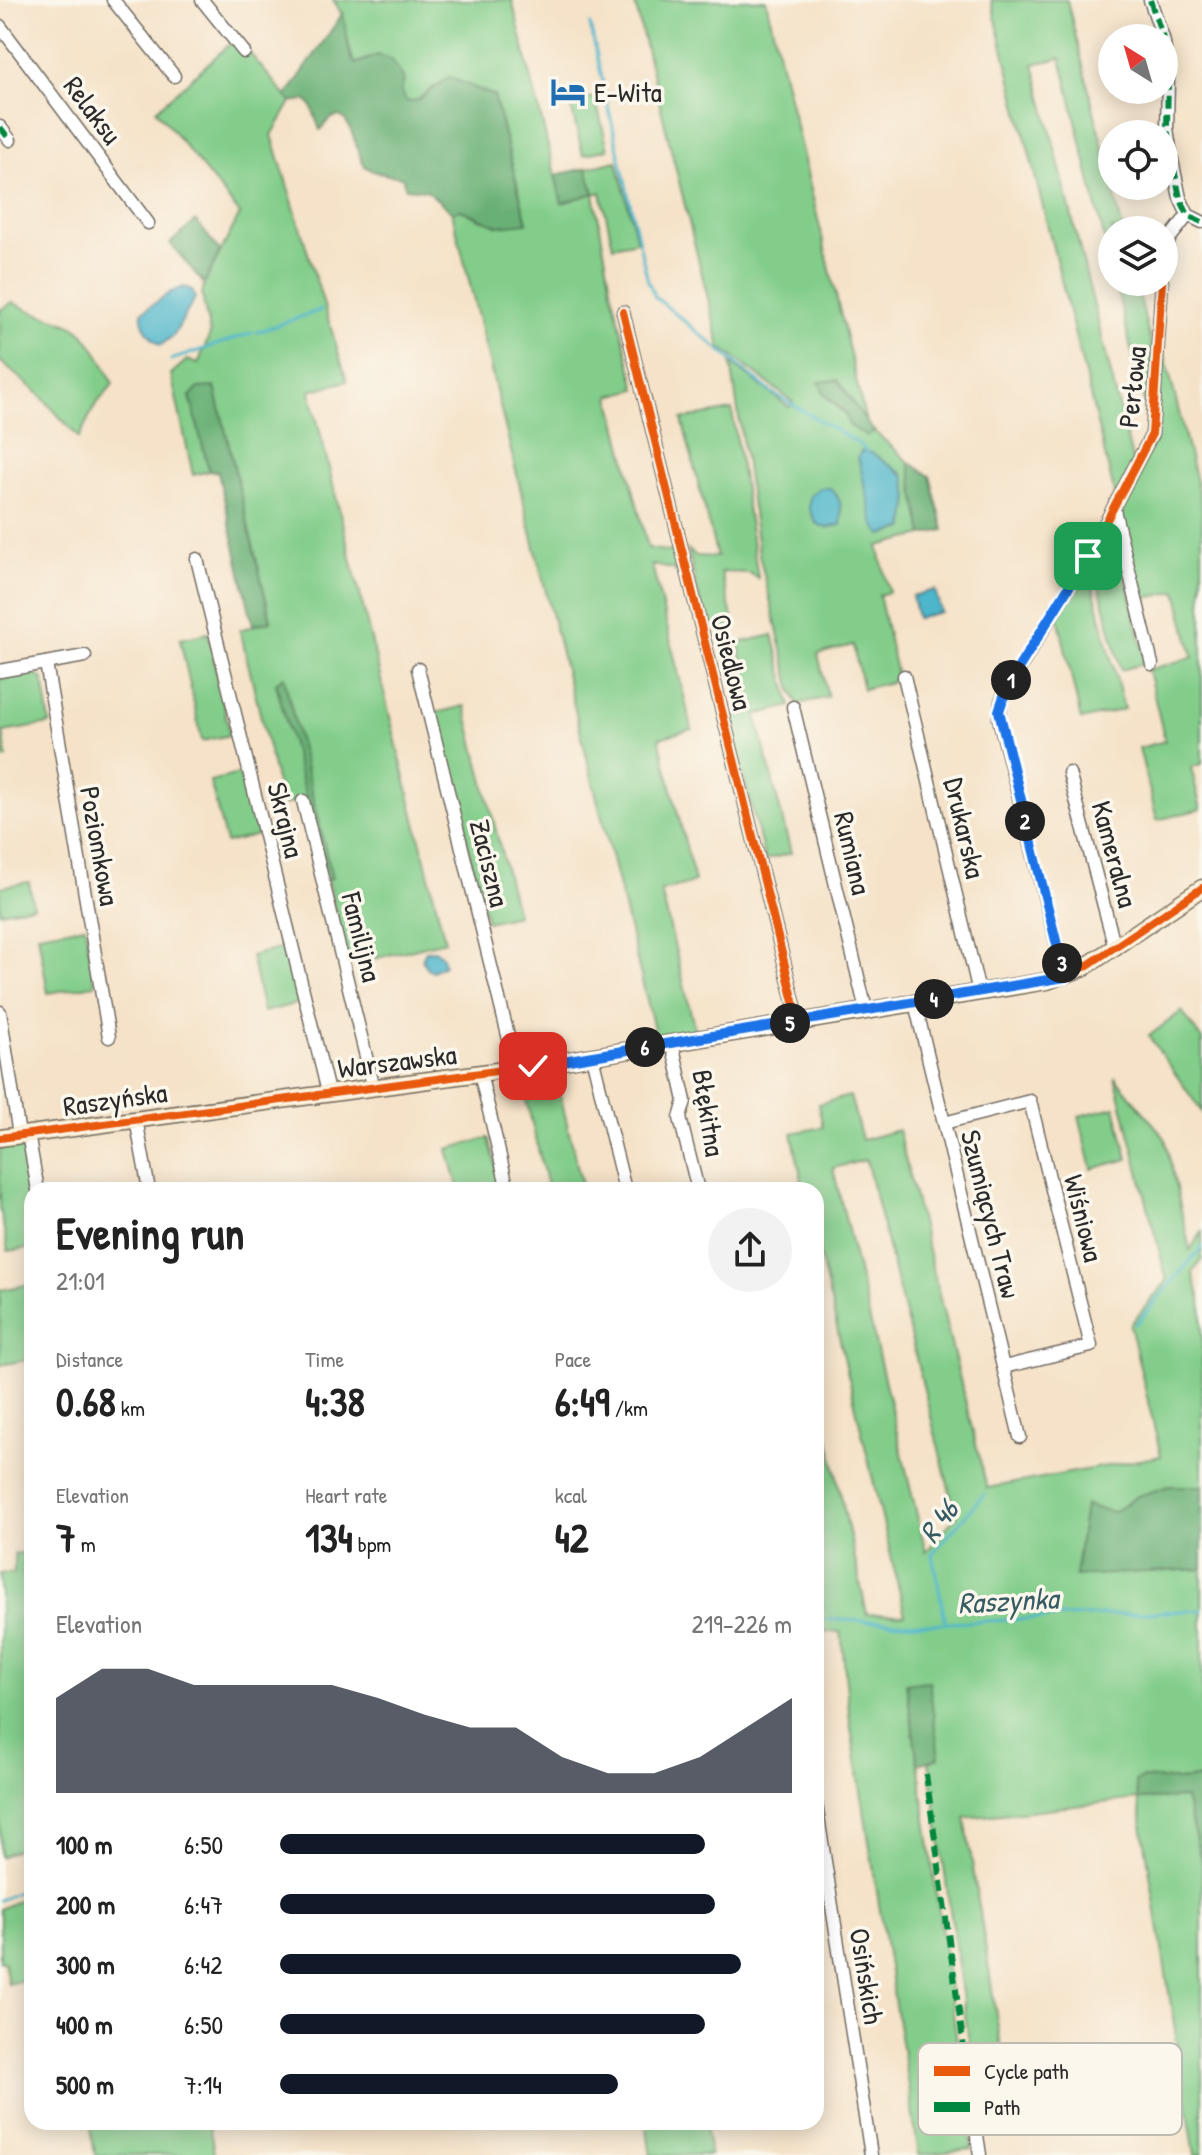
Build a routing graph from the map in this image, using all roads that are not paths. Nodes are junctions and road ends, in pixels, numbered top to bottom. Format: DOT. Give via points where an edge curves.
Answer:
graph roads {
  1 [pos="113,0"];
  2 [pos="202,0"];
  3 [pos="1150,0"];
  4 [pos="1158,24"];
  5 [pos="0,26"];
  6 [pos="244,52"];
  7 [pos="174,76"];
  8 [pos="1168,104"];
  9 [pos="0,127"];
  10 [pos="10,140"];
  11 [pos="1188,215"];
  12 [pos="1202,222"];
  13 [pos="148,223"];
  14 [pos="1178,228"];
  15 [pos="1161,296"];
  16 [pos="623,312"];
  17 [pos="1114,510"];
  18 [pos="197,559"];
  19 [pos="85,656"];
  20 [pos="46,663"];
  21 [pos="1152,664"];
  22 [pos="418,669"];
  23 [pos="0,671"];
  24 [pos="904,676"];
  25 [pos="793,707"];
  26 [pos="1069,773"];
  27 [pos="303,801"];
  28 [pos="1202,888"];
  29 [pos="1115,948"];
  30 [pos="1065,977"];
  31 [pos="979,992"];
  32 [pos="915,1003"];
  33 [pos="866,1010"];
  34 [pos="0,1012"];
  35 [pos="799,1022"];
  36 [pos="109,1037"];
  37 [pos="672,1043"];
  38 [pos="592,1056"];
  39 [pos="516,1068"];
  40 [pos="480,1073"];
  41 [pos="373,1085"];
  42 [pos="328,1092"];
  43 [pos="236,1104"];
  44 [pos="136,1119"];
  45 [pos="944,1123"];
  46 [pos="24,1134"];
  47 [pos="0,1138"];
  48 [pos="36,1182"];
  49 [pos="148,1182"];
  50 [pos="506,1182"];
  51 [pos="623,1182"];
  52 [pos="696,1182"];
  53 [pos="1004,1367"];
  54 [pos="1020,1437"];
  55 [pos="824,1855"];
  56 [pos="977,2135"];
  57 [pos="871,2155"];
  58 [pos="980,2155"];
  1 -- 7 [label="street"];
  2 -- 6 [label="street"];
  3 -- 4 [label="street"];
  5 -- 13 [label="street, Relaksu"];
  8 -- 11 [label="street" via="1169,141"];
  9 -- 10 [label="street"];
  11 -- 12 [label="street"];
  11 -- 14 [label="street"];
  15 -- 17 [label="street, Perłowa" via="1152,434"];
  16 -- 35 [label="street, Osiedlowa"];
  17 -- 21 [label="street"];
  17 -- 30 [label="street, Perłowa" via="1019,667 999,711"];
  18 -- 42 [label="street, Skrajna"];
  19 -- 20 [label="street"];
  20 -- 23 [label="street"];
  20 -- 36 [label="street, Poziomkowa"];
  22 -- 39 [label="street, Zaciszna"];
  24 -- 31 [label="street, Drukarska"];
  25 -- 33 [label="street, Rumiana"];
  26 -- 29 [label="street, Kameralna"];
  27 -- 41 [label="street, Familijna"];
  28 -- 29 [label="street, Warszawska"];
  29 -- 30 [label="street, Warszawska"];
  30 -- 31 [label="street, Warszawska"];
  31 -- 32 [label="street, Warszawska"];
  32 -- 33 [label="street, Warszawska"];
  32 -- 45 [label="street, Szumiących Traw"];
  33 -- 35 [label="street, Warszawska"];
  34 -- 46 [label="street"];
  35 -- 37 [label="street, Warszawska"];
  37 -- 38 [label="street, Warszawska"];
  37 -- 52 [label="street, Błękitna" via="685,1101 680,1118"];
  38 -- 39 [label="street, Warszawska"];
  38 -- 51 [label="street"];
  39 -- 40 [label="street, Warszawska"];
  40 -- 41 [label="street, Warszawska"];
  40 -- 50 [label="street"];
  41 -- 42 [label="street, Warszawska"];
  42 -- 43 [label="street, Warszawska"];
  43 -- 44 [label="street, Raszyńska"];
  44 -- 46 [label="street, Raszyńska"];
  44 -- 49 [label="street"];
  45 -- 53 [label="street, Szumiących Traw"];
  45 -- 53 [label="street, Wiśniowa" via="1030,1101 1091,1346"];
  46 -- 47 [label="street, Raszyńska"];
  46 -- 48 [label="street"];
  53 -- 54 [label="street, Szumiących Traw"];
  55 -- 57 [label="street, Osińskich"];
  56 -- 58 [label="street"];
}
